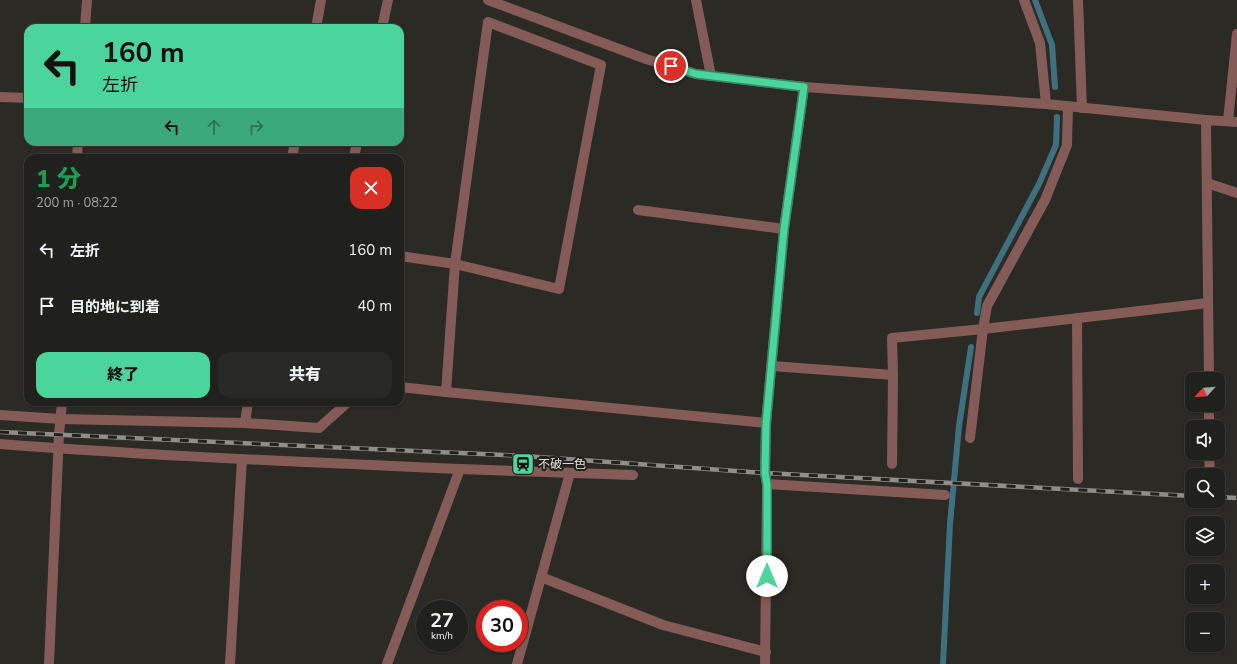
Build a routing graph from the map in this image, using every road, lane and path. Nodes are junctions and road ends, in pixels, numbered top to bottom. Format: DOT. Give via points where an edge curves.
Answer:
graph roads {
  1 [pos="87,0"];
  2 [pos="321,0"];
  3 [pos="388,0"];
  4 [pos="488,0"];
  5 [pos="696,0"];
  6 [pos="1024,0"];
  7 [pos="1078,0"];
  8 [pos="85,24"];
  9 [pos="317,24"];
  10 [pos="383,24"];
  11 [pos="1237,34"];
  12 [pos="711,76"];
  13 [pos="804,87"];
  14 [pos="0,97"];
  15 [pos="24,98"];
  16 [pos="1046,104"];
  17 [pos="1068,107"];
  18 [pos="1082,108"];
  19 [pos="1206,120"];
  20 [pos="1232,121"];
  21 [pos="1207,183"];
  22 [pos="1237,193"];
  23 [pos="638,210"];
  24 [pos="784,229"];
  25 [pos="404,257"];
  26 [pos="455,264"];
  27 [pos="1208,303"];
  28 [pos="1077,318"];
  29 [pos="983,329"];
  30 [pos="772,366"];
  31 [pos="1209,372"];
  32 [pos="893,375"];
  33 [pos="404,387"];
  34 [pos="446,392"];
  35 [pos="62,406"];
  36 [pos="247,406"];
  37 [pos="343,406"];
  38 [pos="0,415"];
  39 [pos="61,419"];
  40 [pos="245,423"];
  41 [pos="766,424"];
  42 [pos="970,438"];
  43 [pos="0,444"];
  44 [pos="59,449"];
  45 [pos="242,459"];
  46 [pos="892,464"];
  47 [pos="460,469"];
  48 [pos="570,473"];
  49 [pos="633,475"];
  50 [pos="1078,479"];
  51 [pos="767,484"];
  52 [pos="945,495"];
  53 [pos="541,577"];
  54 [pos="766,652"];
  55 [pos="50,664"];
  56 [pos="230,664"];
  57 [pos="387,664"];
  58 [pos="517,664"];
  59 [pos="765,664"];
  1 -- 8 [label="street"];
  2 -- 9 [label="street"];
  3 -- 10 [label="street"];
  4 -- 12 [label="street" via="646,58 696,74"];
  5 -- 12 [label="street"];
  6 -- 16 [label="street" via="1040,43"];
  7 -- 18 [label="street"];
  11 -- 20 [label="street"];
  12 -- 13 [label="street"];
  13 -- 16 [label="street"];
  13 -- 24 [label="street"];
  14 -- 15 [label="street"];
  16 -- 17 [label="street"];
  17 -- 18 [label="street"];
  17 -- 29 [label="street" via="1067,145 1045,200 987,306"];
  18 -- 19 [label="street"];
  19 -- 20 [label="street"];
  19 -- 21 [label="street"];
  21 -- 22 [label="street"];
  21 -- 27 [label="street"];
  23 -- 24 [label="street"];
  24 -- 30 [label="street"];
  25 -- 26 [label="street"];
  26 -- 26 [label="street" via="559,290 601,65 488,22"];
  26 -- 34 [label="street"];
  27 -- 28 [label="street"];
  27 -- 31 [label="street"];
  28 -- 29 [label="street"];
  28 -- 50 [label="street"];
  29 -- 32 [label="street" via="892,338"];
  29 -- 42 [label="street"];
  30 -- 32 [label="street"];
  30 -- 41 [label="street"];
  32 -- 46 [label="street"];
  33 -- 34 [label="street"];
  34 -- 41 [label="street"];
  35 -- 39 [label="street"];
  36 -- 40 [label="street"];
  37 -- 40 [label="street" via="318,428"];
  38 -- 39 [label="street"];
  39 -- 40 [label="street"];
  39 -- 44 [label="street"];
  41 -- 51 [label="street"];
  43 -- 44 [label="street"];
  44 -- 45 [label="street"];
  44 -- 55 [label="street"];
  45 -- 47 [label="street"];
  45 -- 56 [label="street"];
  47 -- 48 [label="street"];
  47 -- 57 [label="street"];
  48 -- 49 [label="street"];
  48 -- 53 [label="street"];
  51 -- 52 [label="street"];
  51 -- 54 [label="street"];
  53 -- 54 [label="street" via="663,625"];
  53 -- 58 [label="street"];
  54 -- 59 [label="street"];
}
